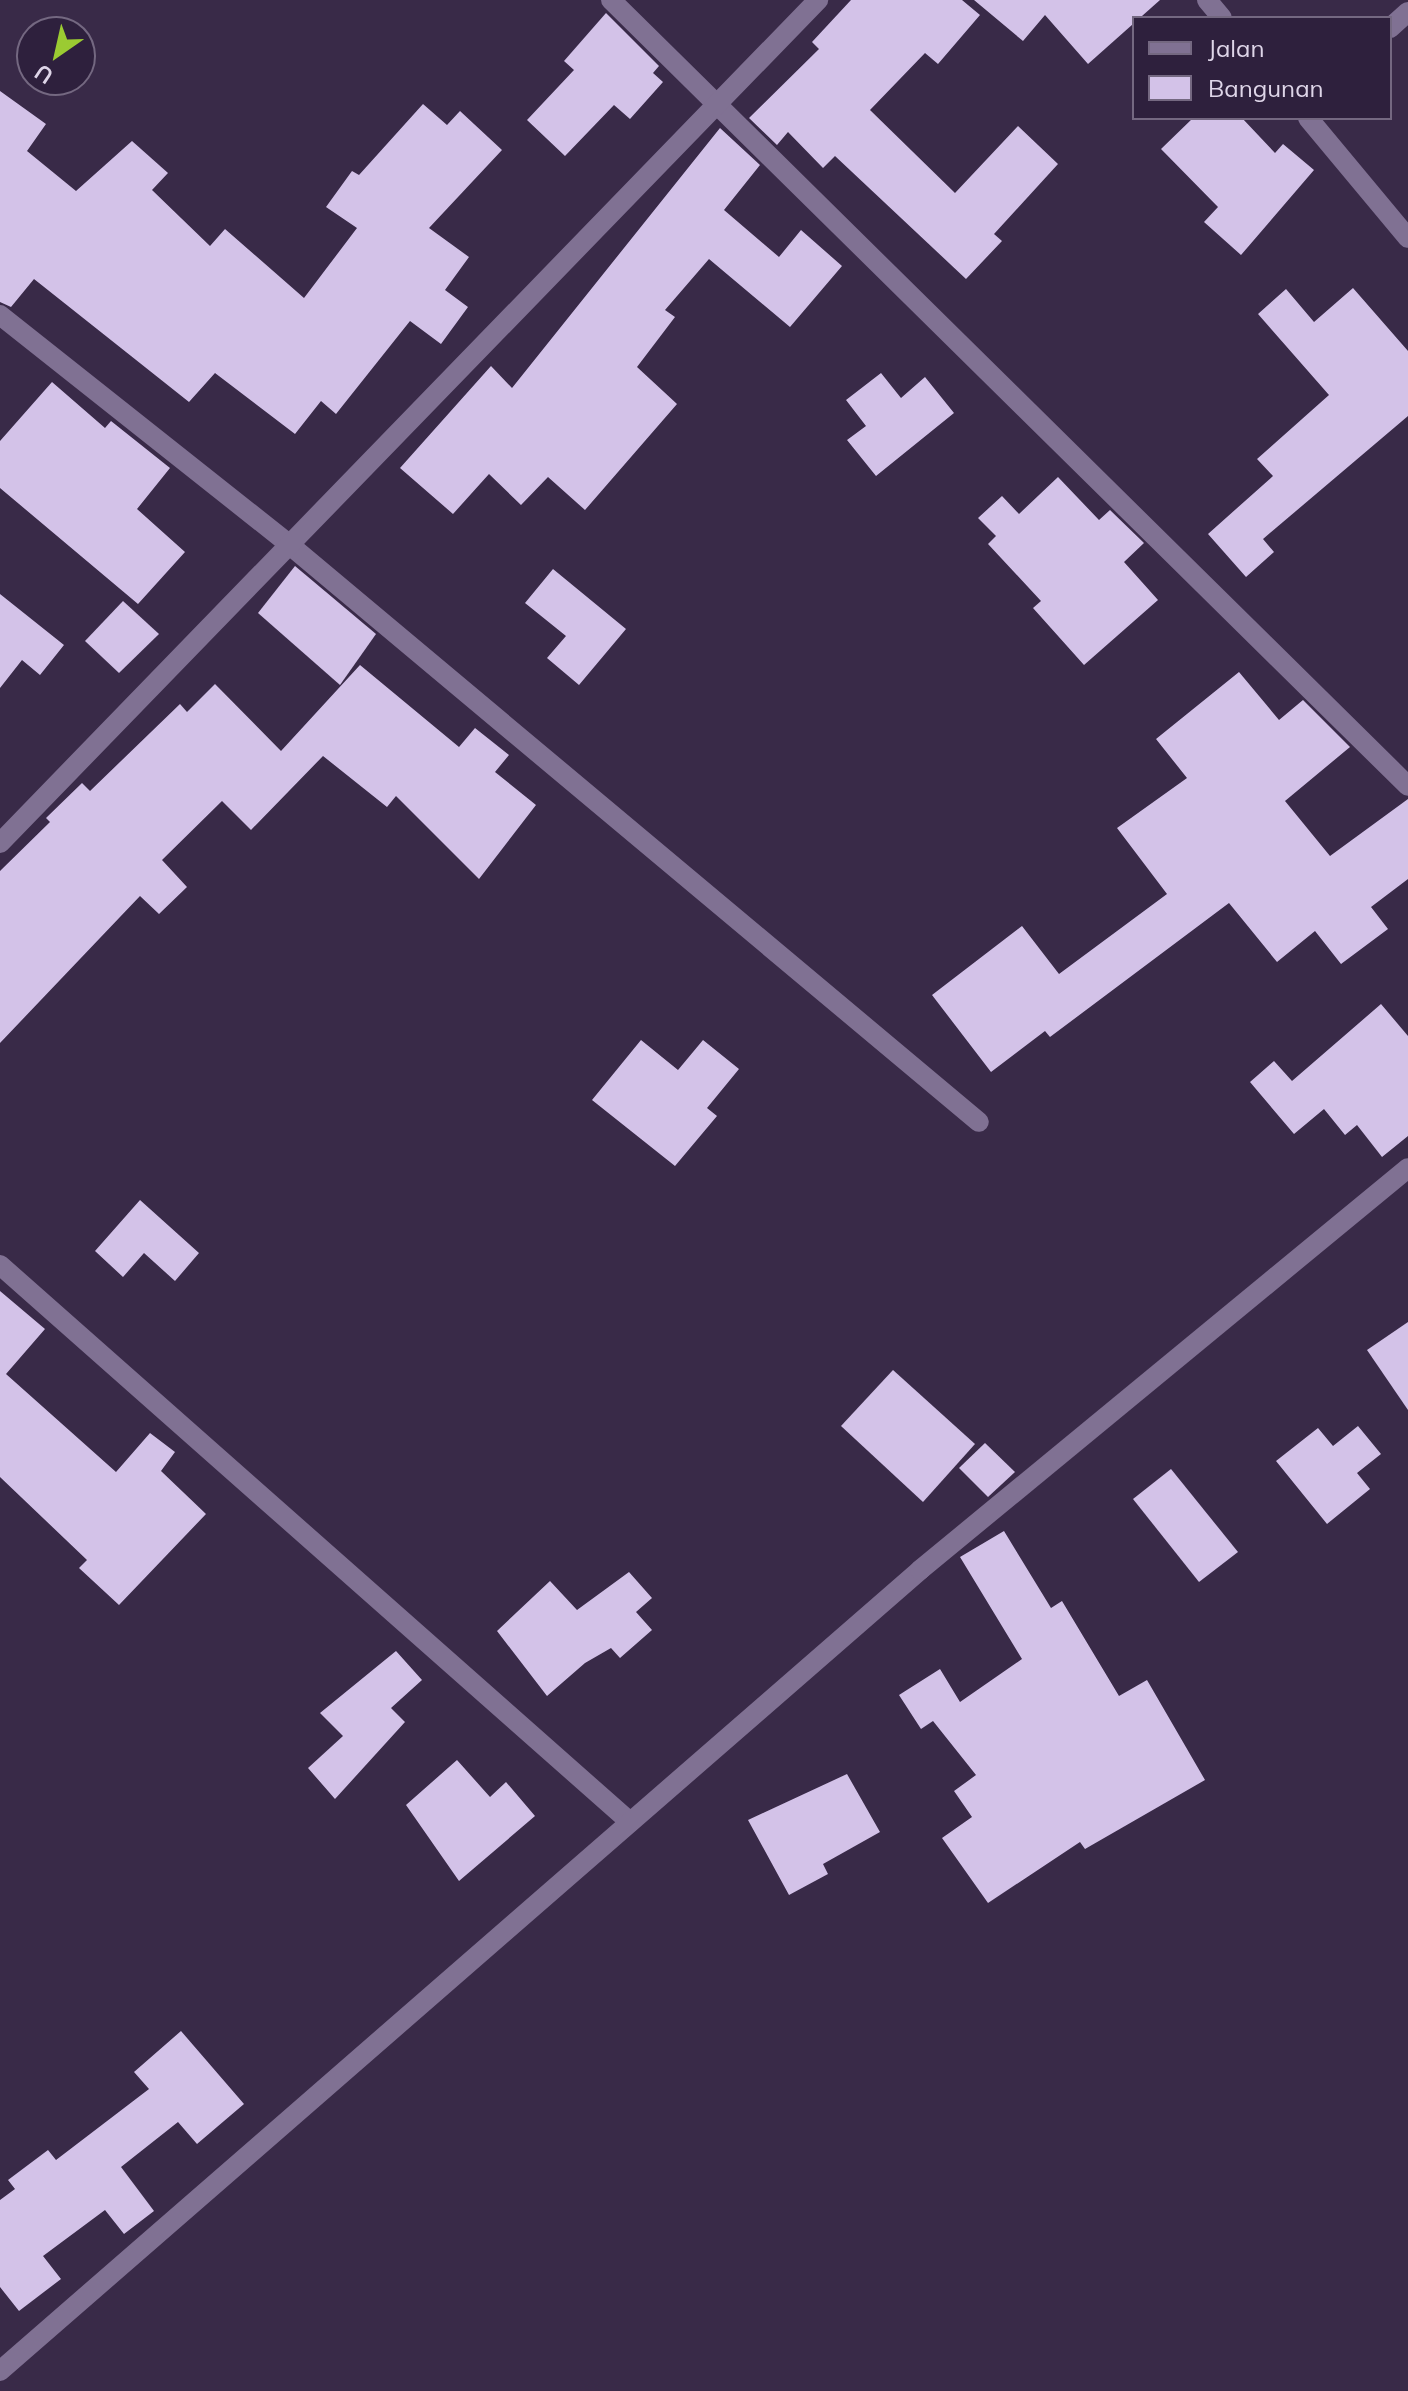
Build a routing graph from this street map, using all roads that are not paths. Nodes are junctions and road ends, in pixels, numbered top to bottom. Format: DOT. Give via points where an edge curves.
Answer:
graph roads {
  1 [pos="611,0"];
  2 [pos="818,0"];
  3 [pos="1207,0"];
  4 [pos="1408,12"];
  5 [pos="1220,16"];
  6 [pos="1392,26"];
  7 [pos="720,103"];
  8 [pos="1310,120"];
  9 [pos="1408,238"];
  10 [pos="0,315"];
  11 [pos="291,546"];
  12 [pos="1408,786"];
  13 [pos="0,843"];
  14 [pos="979,1122"];
  15 [pos="1408,1168"];
  16 [pos="0,1265"];
  17 [pos="630,1822"];
  18 [pos="0,2371"];
  1 -- 7 [label="street"];
  2 -- 7 [label="street"];
  3 -- 5 [label="street"];
  4 -- 6 [label="street"];
  7 -- 11 [label="street"];
  7 -- 12 [label="street"];
  8 -- 9 [label="street"];
  10 -- 11 [label="street"];
  11 -- 13 [label="street"];
  11 -- 14 [label="street"];
  15 -- 17 [label="street" via="920,1570"];
  16 -- 17 [label="street"];
  17 -- 18 [label="street"];
}
